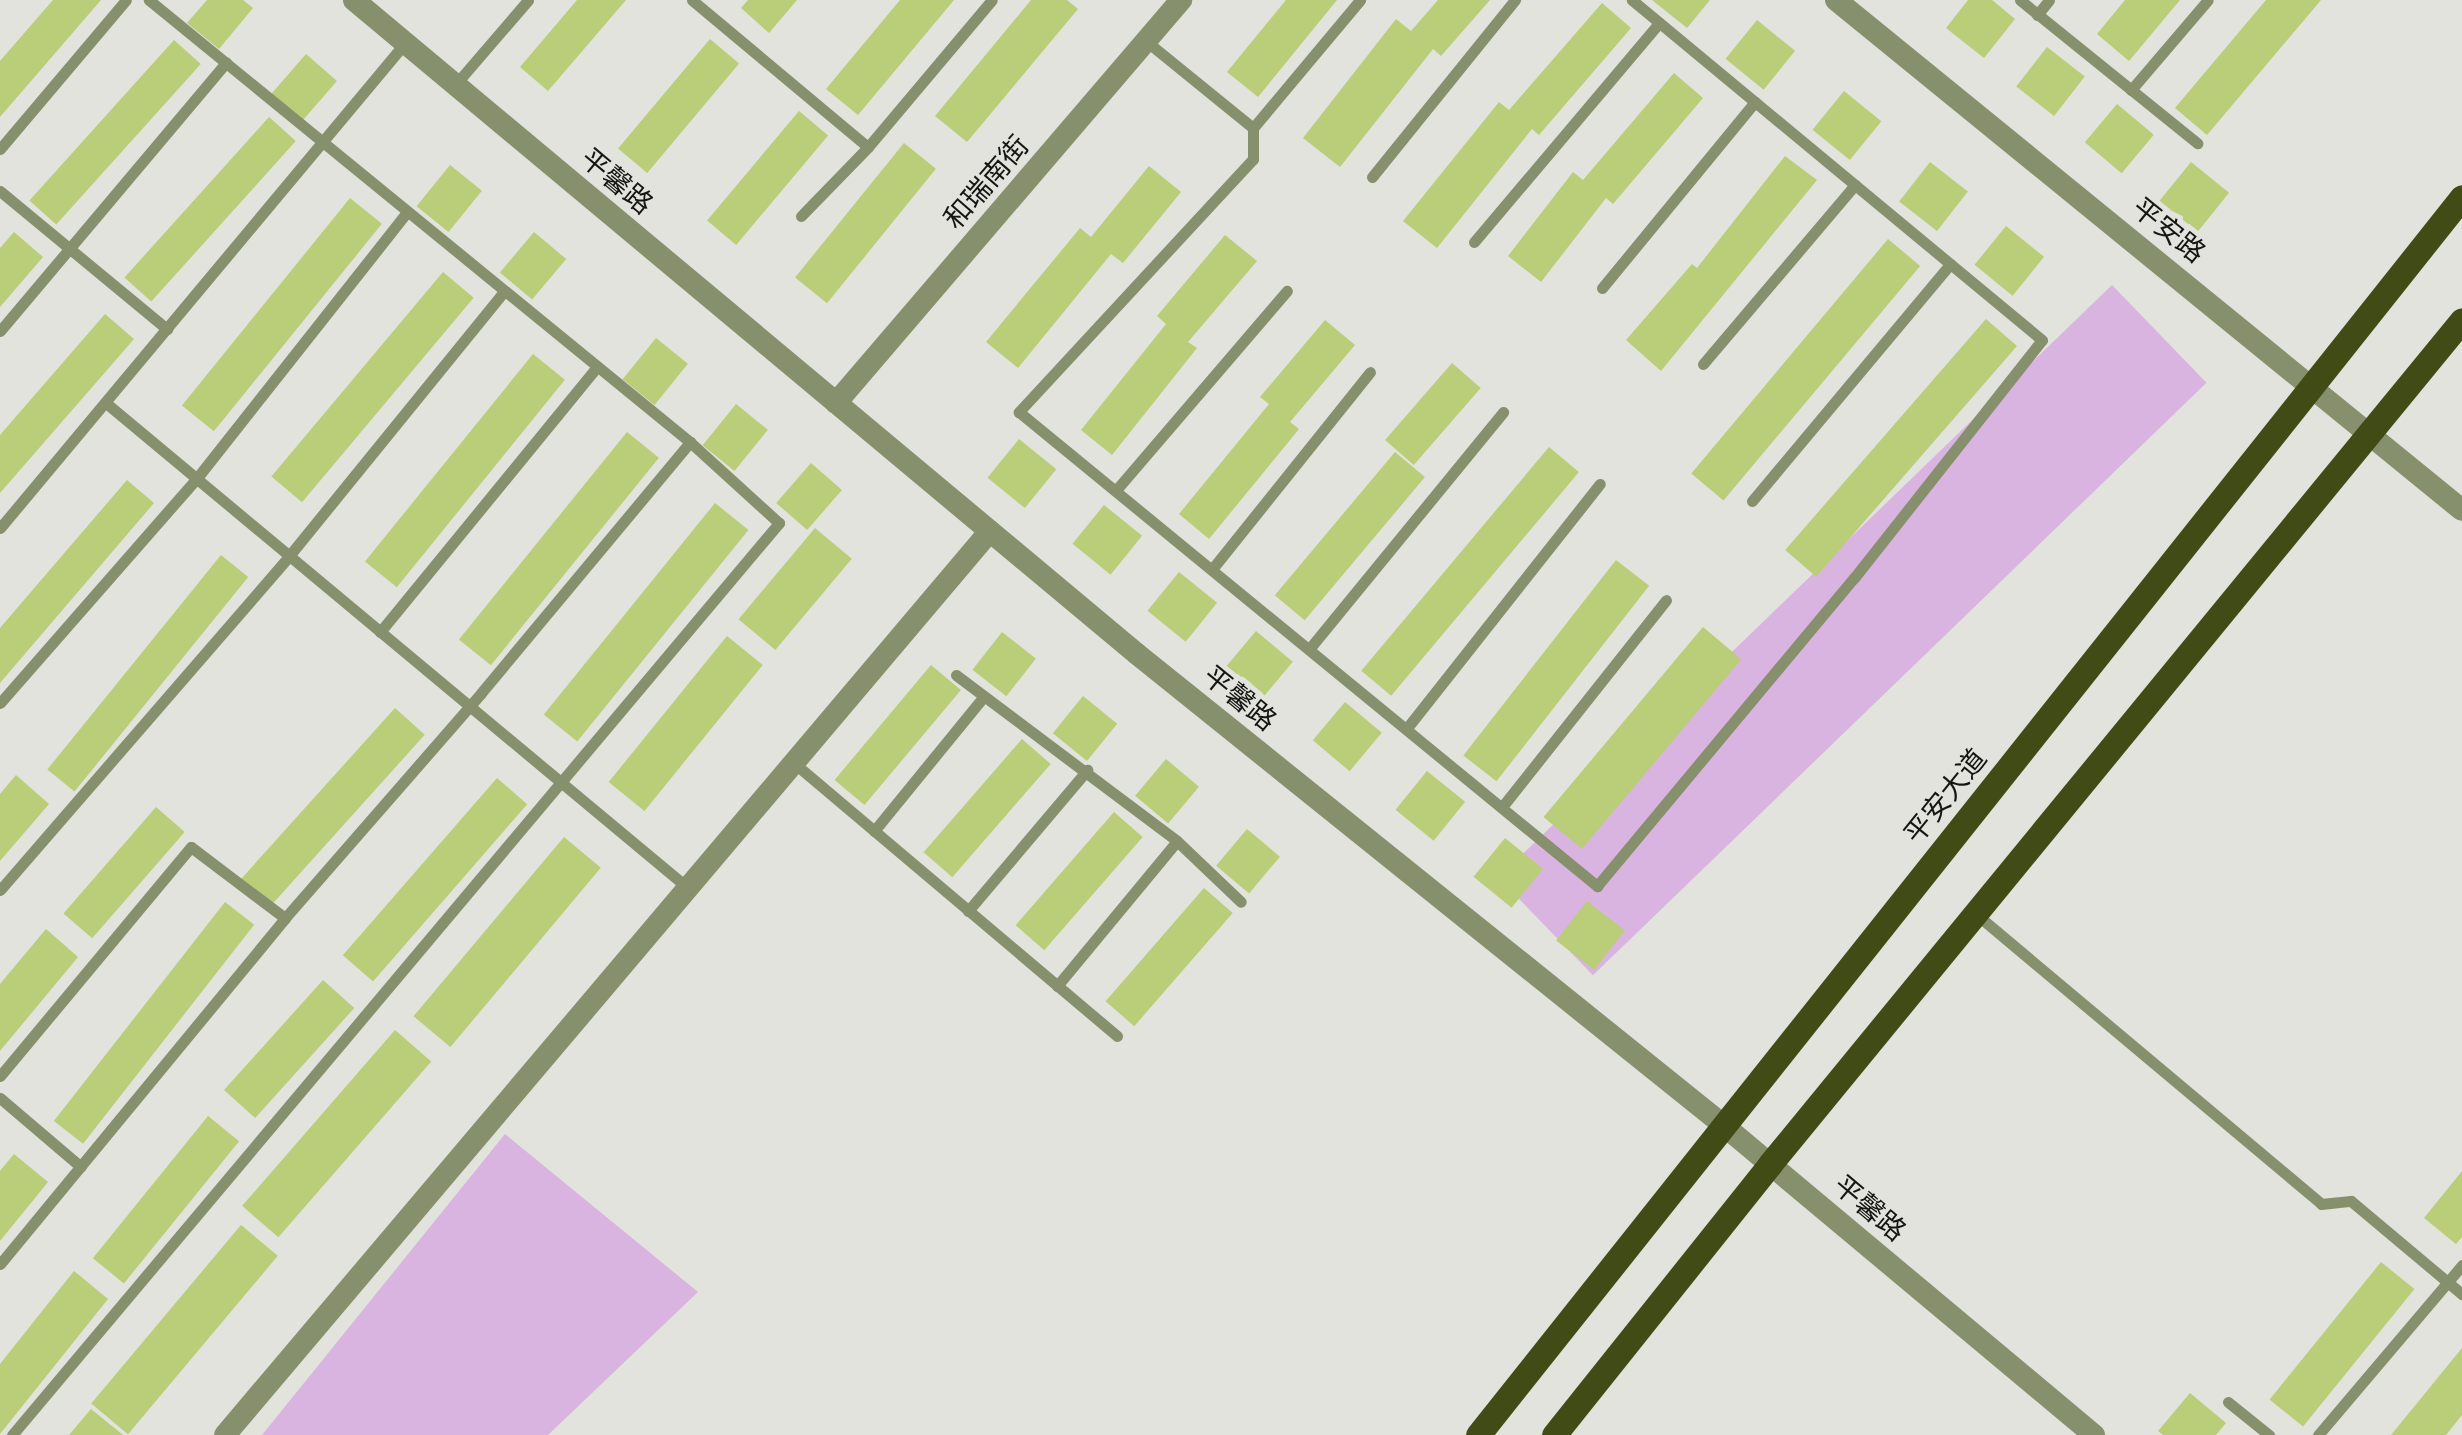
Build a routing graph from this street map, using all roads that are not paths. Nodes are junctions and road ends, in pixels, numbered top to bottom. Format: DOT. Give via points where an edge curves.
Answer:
graph roads {
  1 [pos="126,0"];
  2 [pos="148,0"];
  3 [pos="354,0"];
  4 [pos="528,0"];
  5 [pos="692,0"];
  6 [pos="992,0"];
  7 [pos="1181,0"];
  8 [pos="1360,0"];
  9 [pos="1515,0"];
  10 [pos="1632,0"];
  11 [pos="1836,0"];
  12 [pos="2020,0"];
  13 [pos="2049,0"];
  14 [pos="2208,0"];
  15 [pos="2037,14"];
  16 [pos="1659,22"];
  17 [pos="1146,40"];
  18 [pos="405,43"];
  19 [pos="226,64"];
  20 [pos="455,85"];
  21 [pos="2132,90"];
  22 [pos="1754,102"];
  23 [pos="1253,128"];
  24 [pos="322,142"];
  25 [pos="2197,143"];
  26 [pos="868,147"];
  27 [pos="0,149"];
  28 [pos="1372,177"];
  29 [pos="1854,185"];
  30 [pos="0,191"];
  31 [pos="2462,197"];
  32 [pos="407,212"];
  33 [pos="801,216"];
  34 [pos="1474,242"];
  35 [pos="69,250"];
  36 [pos="1950,264"];
  37 [pos="1602,288"];
  38 [pos="504,291"];
  39 [pos="1286,291"];
  40 [pos="2462,320"];
  41 [pos="167,329"];
  42 [pos="0,331"];
  43 [pos="1703,364"];
  44 [pos="598,367"];
  45 [pos="1370,372"];
  46 [pos="2312,384"];
  47 [pos="106,402"];
  48 [pos="836,402"];
  49 [pos="1503,412"];
  50 [pos="2370,431"];
  51 [pos="690,442"];
  52 [pos="196,478"];
  53 [pos="1600,484"];
  54 [pos="1117,488"];
  55 [pos="1752,501"];
  56 [pos="2462,510"];
  57 [pos="0,528"];
  58 [pos="990,531"];
  59 [pos="290,556"];
  60 [pos="1213,568"];
  61 [pos="1666,600"];
  62 [pos="380,632"];
  63 [pos="1310,648"];
  64 [pos="956,674"];
  65 [pos="984,696"];
  66 [pos="0,703"];
  67 [pos="469,707"];
  68 [pos="1407,728"];
  69 [pos="794,763"];
  70 [pos="1086,770"];
  71 [pos="562,784"];
  72 [pos="1502,807"];
  73 [pos="874,831"];
  74 [pos="1177,842"];
  75 [pos="688,888"];
  76 [pos="0,890"];
  77 [pos="1240,902"];
  78 [pos="968,910"];
  79 [pos="1975,913"];
  80 [pos="285,918"];
  81 [pos="1057,986"];
  82 [pos="1117,1036"];
  83 [pos="0,1076"];
  84 [pos="0,1098"];
  85 [pos="1722,1124"];
  86 [pos="1770,1164"];
  87 [pos="80,1167"];
  88 [pos="0,1264"];
  89 [pos="2462,1266"];
  90 [pos="2448,1282"];
  91 [pos="2462,1294"];
  92 [pos="2228,1402"];
  93 [pos="12,1435"];
  94 [pos="225,1435"];
  95 [pos="1478,1435"];
  96 [pos="1554,1435"];
  97 [pos="2094,1435"];
  98 [pos="2269,1435"];
  99 [pos="2318,1435"];
  1 -- 27 [label="lane"];
  2 -- 19 [label="lane"];
  3 -- 18 [label="street, 平馨路"];
  4 -- 20 [label="lane"];
  5 -- 26 [label="lane"];
  6 -- 26 [label="lane"];
  7 -- 17 [label="street, 和瑞南街"];
  8 -- 23 [label="lane"];
  9 -- 28 [label="lane"];
  10 -- 16 [label="lane"];
  11 -- 46 [label="street, 平安路"];
  12 -- 15 [label="lane"];
  13 -- 15 [label="lane"];
  14 -- 21 [label="lane"];
  15 -- 21 [label="lane"];
  16 -- 22 [label="lane"];
  16 -- 34 [label="lane"];
  17 -- 23 [label="lane"];
  17 -- 48 [label="street, 和瑞南街"];
  18 -- 20 [label="street, 平馨路"];
  18 -- 24 [label="lane"];
  19 -- 24 [label="lane"];
  19 -- 35 [label="lane"];
  20 -- 48 [label="street, 平馨路"];
  21 -- 25 [label="lane"];
  22 -- 29 [label="lane"];
  22 -- 37 [label="lane"];
  23 -- 54 [label="lane" via="1254,159 1019,412"];
  24 -- 32 [label="lane"];
  24 -- 41 [label="lane"];
  26 -- 33 [label="lane"];
  29 -- 36 [label="lane"];
  29 -- 43 [label="lane"];
  30 -- 35 [label="lane"];
  31 -- 46 [label="main road, 平安大道"];
  32 -- 38 [label="lane"];
  32 -- 52 [label="lane"];
  35 -- 41 [label="lane"];
  35 -- 42 [label="lane"];
  36 -- 55 [label="lane"];
  36 -- 72 [label="lane" via="2042,340 1854,578 1597,886"];
  38 -- 44 [label="lane"];
  38 -- 59 [label="lane"];
  39 -- 54 [label="lane"];
  40 -- 50 [label="main road"];
  41 -- 47 [label="lane"];
  44 -- 51 [label="lane"];
  44 -- 62 [label="lane"];
  45 -- 60 [label="lane"];
  46 -- 50 [label="street, 平安路"];
  46 -- 85 [label="main road, 平安大道"];
  47 -- 52 [label="lane"];
  47 -- 57 [label="lane"];
  48 -- 58 [label="street, 平馨路"];
  49 -- 63 [label="lane"];
  50 -- 56 [label="street, 平安路"];
  50 -- 79 [label="main road"];
  51 -- 67 [label="lane"];
  51 -- 71 [label="lane" via="779,523"];
  52 -- 59 [label="lane"];
  52 -- 66 [label="lane"];
  53 -- 68 [label="lane"];
  54 -- 60 [label="lane"];
  58 -- 69 [label="street"];
  58 -- 85 [label="street, 平馨路"];
  59 -- 62 [label="lane"];
  59 -- 76 [label="lane"];
  60 -- 63 [label="lane"];
  61 -- 72 [label="lane"];
  62 -- 67 [label="lane"];
  63 -- 68 [label="lane"];
  64 -- 65 [label="lane"];
  65 -- 70 [label="lane"];
  65 -- 73 [label="lane"];
  67 -- 71 [label="lane"];
  67 -- 80 [label="lane"];
  68 -- 72 [label="lane"];
  69 -- 73 [label="lane"];
  69 -- 75 [label="street"];
  70 -- 74 [label="lane"];
  70 -- 78 [label="lane"];
  71 -- 75 [label="lane"];
  71 -- 93 [label="lane"];
  73 -- 78 [label="lane"];
  74 -- 77 [label="lane"];
  74 -- 81 [label="lane"];
  75 -- 94 [label="street"];
  78 -- 81 [label="lane"];
  79 -- 86 [label="main road"];
  79 -- 90 [label="lane" via="2321,1204 2351,1201"];
  80 -- 83 [label="lane" via="190,847"];
  80 -- 87 [label="lane"];
  81 -- 82 [label="lane"];
  84 -- 87 [label="lane"];
  85 -- 86 [label="street, 平馨路"];
  85 -- 95 [label="main road, 平安大道"];
  86 -- 96 [label="main road"];
  86 -- 97 [label="street, 平馨路"];
  87 -- 88 [label="lane"];
  89 -- 90 [label="lane"];
  90 -- 91 [label="lane"];
  90 -- 99 [label="lane"];
  92 -- 98 [label="lane"];
}
